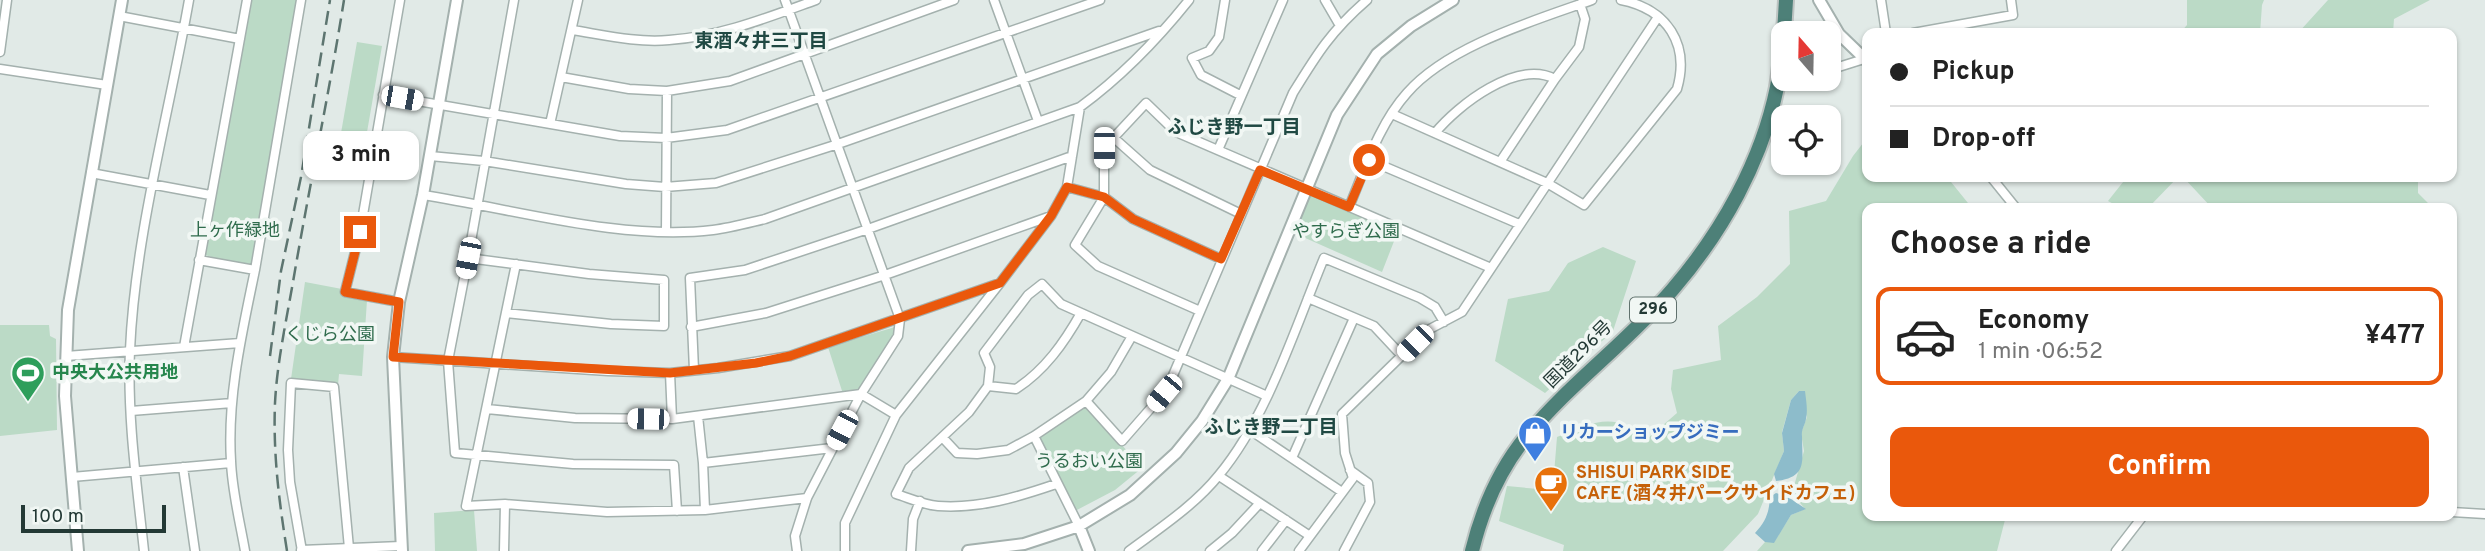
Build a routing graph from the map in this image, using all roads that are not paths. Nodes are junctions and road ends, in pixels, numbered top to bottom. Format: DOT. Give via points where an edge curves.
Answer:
graph roads {
  1 [pos="7,0"];
  2 [pos="122,0"];
  3 [pos="189,0"];
  4 [pos="247,0"];
  5 [pos="301,0"];
  6 [pos="400,0"];
  7 [pos="457,0"];
  8 [pos="513,0"];
  9 [pos="578,0"];
  10 [pos="785,0"];
  11 [pos="816,0"];
  12 [pos="954,0"];
  13 [pos="995,0"];
  14 [pos="1100,0"];
  15 [pos="1189,0"];
  16 [pos="1225,0"];
  17 [pos="1283,0"];
  18 [pos="1325,0"];
  19 [pos="1367,0"];
  20 [pos="1592,0"];
  21 [pos="1621,0"];
  22 [pos="1786,0"];
  23 [pos="1819,0"];
  24 [pos="1881,0"];
  25 [pos="2011,0"];
  26 [pos="1449,1"];
  27 [pos="1580,4"];
  28 [pos="789,10"];
  29 [pos="119,16"];
  30 [pos="1658,17"];
  31 [pos="1785,21"];
  32 [pos="1339,24"];
  33 [pos="184,27"];
  34 [pos="1885,28"];
  35 [pos="1941,28"];
  36 [pos="572,30"];
  37 [pos="1161,30"];
  38 [pos="1006,33"];
  39 [pos="240,39"];
  40 [pos="0,52"];
  41 [pos="805,55"];
  42 [pos="1862,56"];
  43 [pos="1862,61"];
  44 [pos="1841,67"];
  45 [pos="0,69"];
  46 [pos="561,77"];
  47 [pos="1023,79"];
  48 [pos="1555,79"];
  49 [pos="107,85"];
  50 [pos="667,91"];
  51 [pos="1775,91"];
  52 [pos="383,95"];
  53 [pos="1240,95"];
  54 [pos="822,98"];
  55 [pos="440,104"];
  56 [pos="1080,107"];
  57 [pos="493,114"];
  58 [pos="1392,114"];
  59 [pos="1038,121"];
  60 [pos="550,124"];
  61 [pos="1435,133"];
  62 [pos="666,138"];
  63 [pos="1114,138"];
  64 [pos="838,144"];
  65 [pos="1219,150"];
  66 [pos="430,156"];
  67 [pos="1072,156"];
  68 [pos="1369,160"];
  69 [pos="484,161"];
  70 [pos="1500,162"];
  71 [pos="1260,170"];
  72 [pos="91,173"];
  73 [pos="1995,182"];
  74 [pos="1547,183"];
  75 [pos="153,185"];
  76 [pos="665,187"];
  77 [pos="854,187"];
  78 [pos="1067,187"];
  79 [pos="1307,188"];
  80 [pos="211,195"];
  81 [pos="423,195"];
  82 [pos="1104,197"];
  83 [pos="2012,203"];
  84 [pos="477,204"];
  85 [pos="1349,207"];
  86 [pos="1241,214"];
  87 [pos="1051,216"];
  88 [pos="1519,224"];
  89 [pos="868,229"];
  90 [pos="666,232"];
  91 [pos="468,258"];
  92 [pos="1221,259"];
  93 [pos="199,260"];
  94 [pos="516,264"];
  95 [pos="1490,268"];
  96 [pos="254,271"];
  97 [pos="885,275"];
  98 [pos="1000,283"];
  99 [pos="1308,298"];
  100 [pos="399,302"];
  101 [pos="1200,310"];
  102 [pos="506,313"];
  103 [pos="1081,313"];
  104 [pos="1354,318"];
  105 [pos="900,319"];
  106 [pos="1444,322"];
  107 [pos="691,327"];
  108 [pos="1132,336"];
  109 [pos="240,343"];
  110 [pos="184,347"];
  111 [pos="130,351"];
  112 [pos="66,356"];
  113 [pos="1402,356"];
  114 [pos="393,357"];
  115 [pos="1180,357"];
  116 [pos="447,361"];
  117 [pos="495,363"];
  118 [pos="694,370"];
  119 [pos="670,373"];
  120 [pos="1228,379"];
  121 [pos="988,386"];
  122 [pos="861,394"];
  123 [pos="1267,396"];
  124 [pos="1086,401"];
  125 [pos="232,403"];
  126 [pos="487,409"];
  127 [pos="131,411"];
  128 [pos="896,415"];
  129 [pos="698,416"];
  130 [pos="672,419"];
  131 [pos="1250,429"];
  132 [pos="1034,436"];
  133 [pos="943,438"];
  134 [pos="832,448"];
  135 [pos="476,456"];
  136 [pos="1292,458"];
  137 [pos="230,463"];
  138 [pos="703,463"];
  139 [pos="183,467"];
  140 [pos="1350,470"];
  141 [pos="136,471"];
  142 [pos="1219,476"];
  143 [pos="72,477"];
  144 [pos="1056,484"];
  145 [pos="1342,492"];
  146 [pos="807,498"];
  147 [pos="920,501"];
  148 [pos="505,504"];
  149 [pos="1259,504"];
  150 [pos="677,510"];
  151 [pos="705,510"];
  152 [pos="2457,512"];
  153 [pos="2485,514"];
  154 [pos="1286,520"];
  155 [pos="2139,521"];
  156 [pos="1079,526"];
  157 [pos="1310,536"];
  158 [pos="349,548"];
  159 [pos="401,549"];
  160 [pos="301,550"];
  161 [pos="78,551"];
  162 [pos="144,551"];
  163 [pos="195,551"];
  164 [pos="245,551"];
  165 [pos="504,551"];
  166 [pos="797,551"];
  167 [pos="845,551"];
  168 [pos="911,551"];
  169 [pos="968,551"];
  170 [pos="1089,551"];
  171 [pos="1129,551"];
  172 [pos="1210,551"];
  173 [pos="1262,551"];
  174 [pos="1299,551"];
  175 [pos="1344,551"];
  176 [pos="1472,551"];
  177 [pos="2116,551"];
  1 -- 40 [label="street"];
  2 -- 29 [label="street"];
  3 -- 33 [label="street"];
  4 -- 39 [label="street"];
  5 -- 96 [label="street"];
  6 -- 52 [label="street"];
  7 -- 55 [label="street"];
  8 -- 57 [label="street"];
  9 -- 36 [label="street"];
  10 -- 28 [label="street"];
  11 -- 28 [label="street"];
  12 -- 41 [label="street"];
  13 -- 38 [label="street"];
  14 -- 38 [label="street"];
  15 -- 37 [label="street"];
  16 -- 53 [label="street" via="1219,37 1209,51 1192,58 1201,75"];
  17 -- 53 [label="street"];
  18 -- 32 [label="street"];
  19 -- 32 [label="street"];
  20 -- 27 [label="street"];
  21 -- 30 [label="street"];
  22 -- 31 [label="highway"];
  23 -- 42 [label="street" via="1839,34"];
  24 -- 34 [label="street"];
  25 -- 35 [label="street" via="2013,15"];
  26 -- 79 [label="street" via="1377,54 1337,115"];
  27 -- 48 [label="street" via="1585,19 1579,47"];
  27 -- 58 [label="street" via="1453,55 1407,92"];
  28 -- 36 [label="street" via="707,36 667,41"];
  28 -- 41 [label="street"];
  29 -- 33 [label="street"];
  29 -- 49 [label="street"];
  30 -- 74 [label="street"];
  30 -- 74 [label="street" via="1671,30 1681,53 1677,89 1584,205"];
  32 -- 71 [label="street" via="1293,93"];
  33 -- 39 [label="street"];
  33 -- 75 [label="street"];
  36 -- 46 [label="street"];
  37 -- 47 [label="street"];
  37 -- 56 [label="street" via="1110,85"];
  38 -- 47 [label="street"];
  38 -- 54 [label="street"];
  39 -- 80 [label="street"];
  41 -- 50 [label="street" via="730,81"];
  41 -- 54 [label="street"];
  43 -- 44 [label="street"];
  45 -- 49 [label="street"];
  46 -- 50 [label="street"];
  46 -- 60 [label="street"];
  47 -- 59 [label="street"];
  47 -- 64 [label="street"];
  48 -- 61 [label="street" via="1533,74 1494,86 1449,117"];
  48 -- 70 [label="street"];
  49 -- 72 [label="street"];
  50 -- 62 [label="street"];
  51 -- 176 [label="highway, 国道296号 / 296" via="1743,183 1707,245 1671,292 1527,436 1492,491"];
  52 -- 55 [label="street"];
  52 -- 100 [label="street" via="345,292"];
  53 -- 65 [label="street"];
  54 -- 62 [label="street" via="727,130"];
  54 -- 64 [label="street"];
  55 -- 57 [label="street"];
  55 -- 66 [label="street"];
  56 -- 59 [label="street"];
  56 -- 67 [label="street"];
  57 -- 60 [label="street"];
  57 -- 69 [label="street"];
  58 -- 61 [label="street"];
  58 -- 68 [label="street"];
  59 -- 77 [label="street"];
  60 -- 62 [label="street"];
  61 -- 70 [label="street"];
  62 -- 76 [label="street"];
  63 -- 65 [label="street" via="1146,103 1177,132"];
  63 -- 82 [label="street" via="1104,148"];
  63 -- 86 [label="street" via="1150,170"];
  64 -- 76 [label="street" via="716,183"];
  64 -- 77 [label="street"];
  65 -- 71 [label="street"];
  66 -- 69 [label="street"];
  66 -- 81 [label="street"];
  67 -- 78 [label="street"];
  67 -- 89 [label="street"];
  68 -- 85 [label="street"];
  68 -- 88 [label="street"];
  69 -- 76 [label="street"];
  69 -- 84 [label="street"];
  70 -- 74 [label="street"];
  71 -- 79 [label="street"];
  71 -- 86 [label="street"];
  72 -- 75 [label="street"];
  72 -- 112 [label="street" via="68,310"];
  73 -- 83 [label="street"];
  74 -- 88 [label="street"];
  75 -- 80 [label="street"];
  75 -- 111 [label="street" via="137,269"];
  76 -- 90 [label="street"];
  77 -- 89 [label="street"];
  77 -- 90 [label="street" via="765,219 714,230"];
  78 -- 82 [label="street"];
  78 -- 87 [label="street"];
  79 -- 85 [label="street"];
  79 -- 120 [label="street"];
  80 -- 93 [label="street"];
  81 -- 84 [label="street"];
  81 -- 100 [label="street"];
  82 -- 92 [label="street" via="1133,219"];
  82 -- 101 [label="street" via="1075,245 1098,266"];
  84 -- 90 [label="street" via="587,224"];
  84 -- 91 [label="street"];
  85 -- 95 [label="street"];
  86 -- 92 [label="street"];
  87 -- 97 [label="street"];
  87 -- 98 [label="street"];
  88 -- 95 [label="street"];
  89 -- 97 [label="street"];
  89 -- 107 [label="street" via="745,270 690,278"];
  91 -- 94 [label="street"];
  91 -- 116 [label="street"];
  92 -- 101 [label="street"];
  93 -- 96 [label="street"];
  93 -- 110 [label="street"];
  94 -- 102 [label="street"];
  94 -- 102 [label="street" via="664,280 664,326"];
  95 -- 106 [label="street" via="1462,312"];
  96 -- 109 [label="street"];
  97 -- 105 [label="street"];
  97 -- 107 [label="street" via="765,313"];
  98 -- 105 [label="street"];
  98 -- 128 [label="street"];
  99 -- 104 [label="street"];
  99 -- 106 [label="street" via="1324,258 1420,298 1435,307"];
  99 -- 123 [label="street"];
  100 -- 114 [label="street"];
  101 -- 115 [label="street"];
  102 -- 117 [label="street"];
  103 -- 108 [label="street"];
  103 -- 121 [label="street" via="1066,340 1034,377 1016,389"];
  103 -- 121 [label="street" via="1061,304 1042,284 1028,295 985,353 990,367"];
  104 -- 113 [label="street" via="1374,326"];
  104 -- 136 [label="street"];
  105 -- 118 [label="street" via="790,356"];
  105 -- 122 [label="street" via="898,336"];
  106 -- 113 [label="street" via="1428,330"];
  107 -- 118 [label="street"];
  108 -- 115 [label="street"];
  108 -- 124 [label="street" via="1111,372"];
  109 -- 110 [label="street"];
  109 -- 125 [label="street"];
  110 -- 111 [label="street"];
  111 -- 112 [label="street"];
  111 -- 127 [label="street"];
  112 -- 143 [label="street"];
  113 -- 140 [label="street" via="1342,414"];
  114 -- 116 [label="street"];
  114 -- 159 [label="street"];
  115 -- 120 [label="street"];
  115 -- 124 [label="street" via="1164,393 1122,441"];
  116 -- 117 [label="street"];
  116 -- 135 [label="street" via="455,453"];
  117 -- 119 [label="street"];
  117 -- 126 [label="street"];
  118 -- 119 [label="street"];
  119 -- 130 [label="street"];
  120 -- 123 [label="street"];
  120 -- 156 [label="street" via="1202,421 1161,468 1113,507"];
  121 -- 133 [label="street"];
  122 -- 128 [label="street"];
  122 -- 129 [label="street"];
  122 -- 134 [label="street"];
  123 -- 131 [label="street"];
  124 -- 132 [label="street"];
  125 -- 127 [label="street"];
  125 -- 137 [label="street"];
  126 -- 130 [label="street" via="575,418"];
  126 -- 135 [label="street"];
  127 -- 141 [label="street"];
  128 -- 167 [label="street" via="845,523"];
  129 -- 130 [label="street"];
  129 -- 138 [label="street"];
  131 -- 136 [label="street"];
  131 -- 142 [label="street"];
  132 -- 133 [label="street" via="1008,450 977,454 957,453"];
  132 -- 144 [label="street"];
  133 -- 147 [label="street" via="909,468 896,494"];
  134 -- 138 [label="street"];
  134 -- 146 [label="street"];
  135 -- 148 [label="street" via="466,506"];
  135 -- 150 [label="street" via="573,464 674,465"];
  136 -- 145 [label="street"];
  137 -- 139 [label="street"];
  137 -- 164 [label="street"];
  138 -- 151 [label="street"];
  139 -- 141 [label="street"];
  139 -- 163 [label="street"];
  140 -- 145 [label="street" via="1353,478"];
  140 -- 175 [label="street" via="1368,483 1370,502"];
  141 -- 143 [label="street"];
  141 -- 162 [label="street"];
  142 -- 149 [label="street"];
  142 -- 171 [label="street" via="1179,514"];
  143 -- 161 [label="street"];
  144 -- 147 [label="street" via="1014,499 970,505 936,506"];
  144 -- 156 [label="street"];
  145 -- 157 [label="street"];
  146 -- 151 [label="street"];
  146 -- 166 [label="street" via="795,536"];
  147 -- 168 [label="street" via="913,519"];
  148 -- 150 [label="street" via="607,512"];
  148 -- 165 [label="street"];
  149 -- 154 [label="street"];
  149 -- 172 [label="street"];
  150 -- 151 [label="street"];
  152 -- 153 [label="street"];
  154 -- 157 [label="street"];
  154 -- 173 [label="street"];
  155 -- 177 [label="street"];
  156 -- 169 [label="street" via="1024,544"];
  156 -- 170 [label="street"];
  157 -- 174 [label="street"];
  158 -- 159 [label="street"];
  158 -- 160 [label="street"];
  158 -- 160 [label="street" via="334,387 291,383 289,472"];
}
